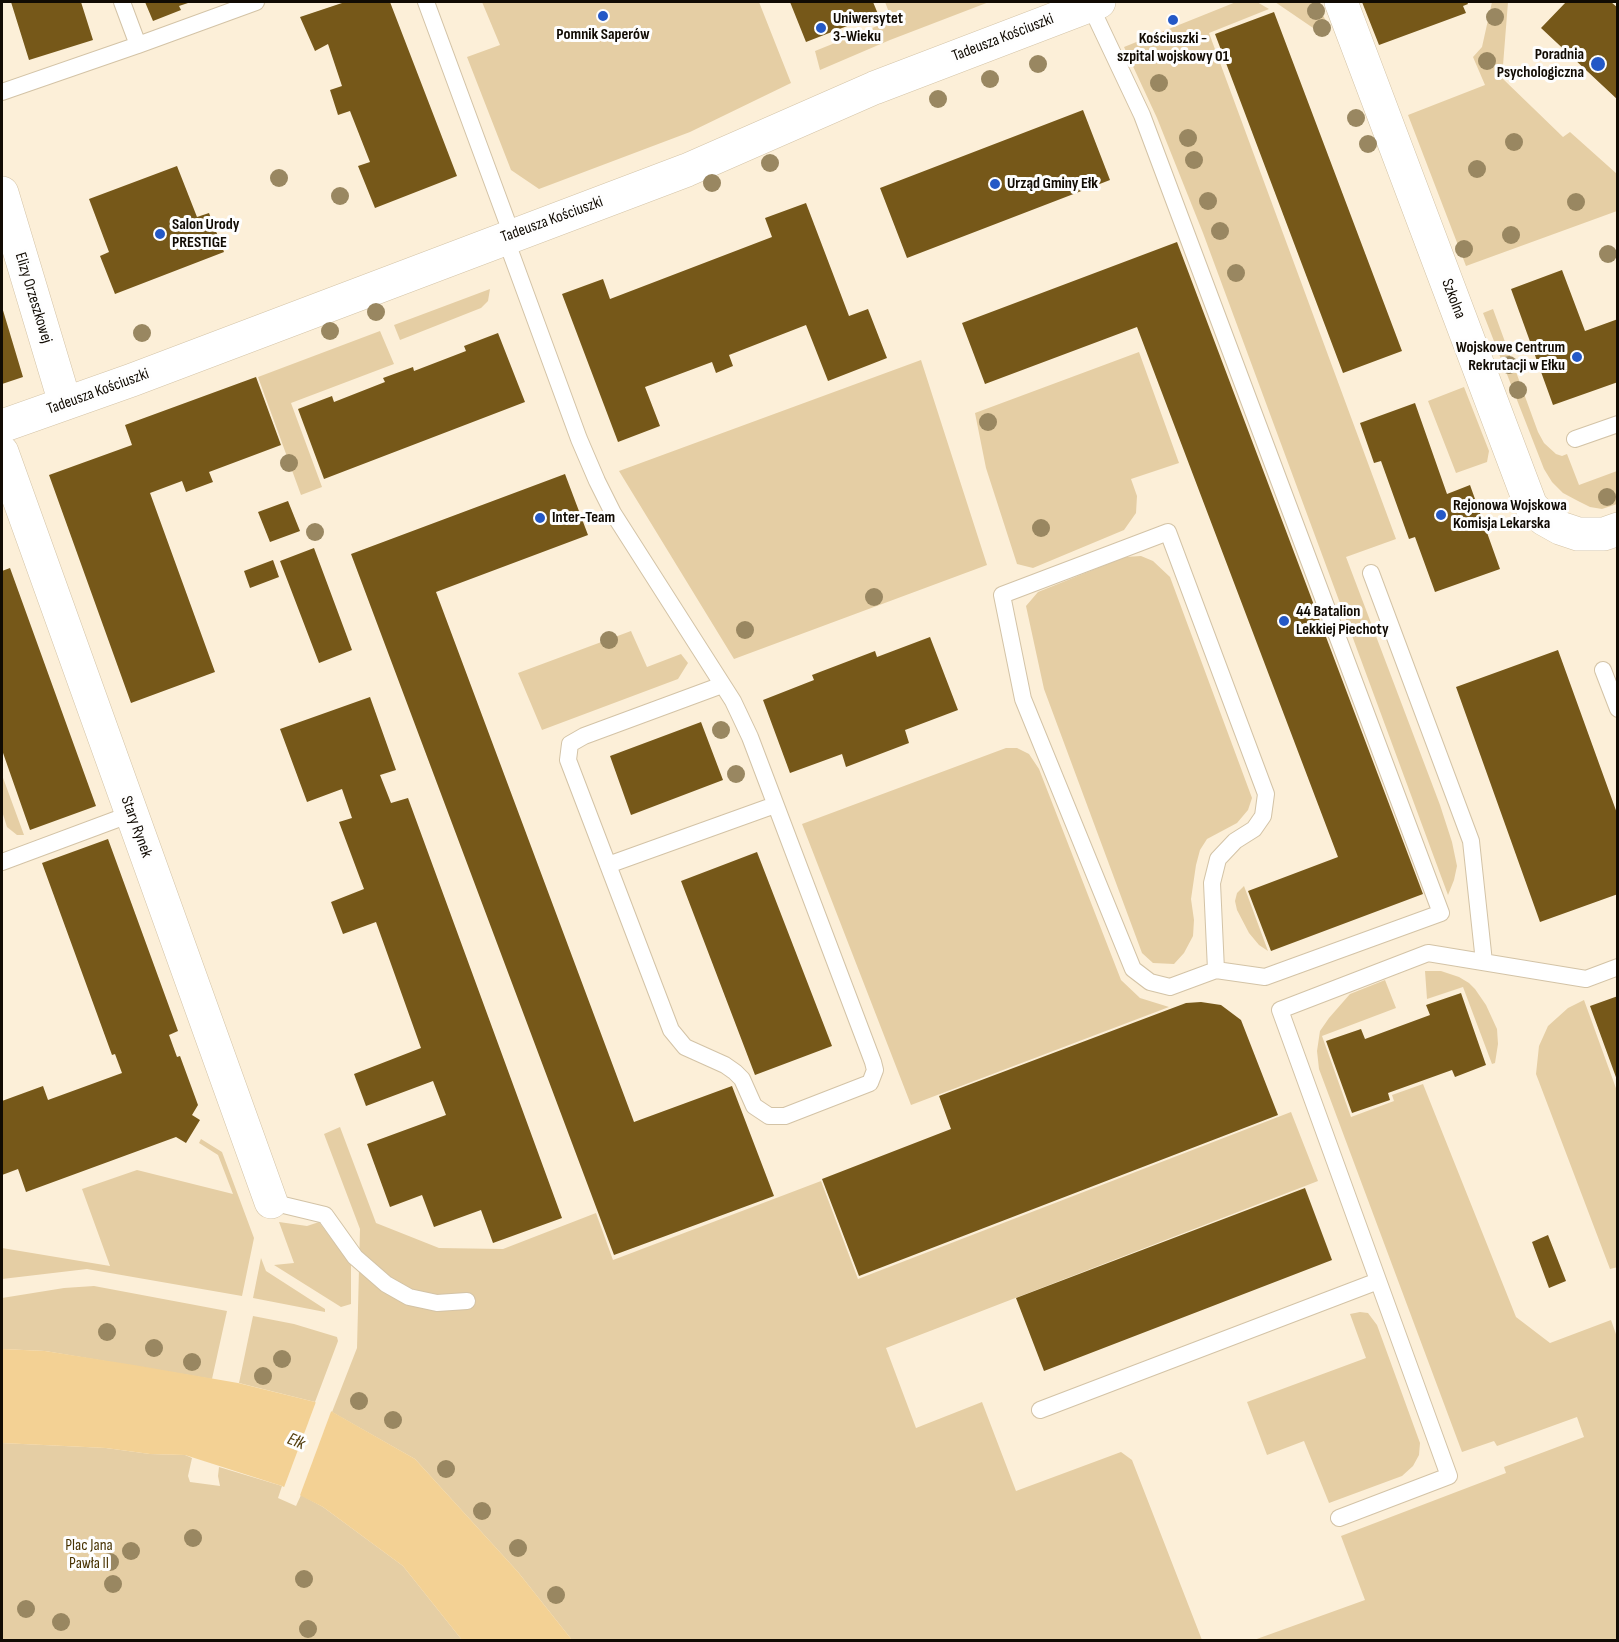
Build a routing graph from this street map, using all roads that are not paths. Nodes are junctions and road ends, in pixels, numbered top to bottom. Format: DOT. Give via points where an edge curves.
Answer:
graph roads {
  1 [pos="122,2"];
  2 [pos="256,2"];
  3 [pos="426,2"];
  4 [pos="1341,2"];
  5 [pos="1094,3"];
  6 [pos="138,45"];
  7 [pos="2,92"];
  8 [pos="3,206"];
  9 [pos="508,236"];
  10 [pos="65,403"];
  11 [pos="1617,424"];
  12 [pos="2,426"];
  13 [pos="1575,439"];
  14 [pos="2,452"];
  15 [pos="1617,529"];
  16 [pos="1371,573"];
  17 [pos="1603,670"];
  18 [pos="722,685"];
  19 [pos="1617,709"];
  20 [pos="775,804"];
  21 [pos="131,814"];
  22 [pos="2,862"];
  23 [pos="608,865"];
  24 [pos="1484,962"];
  25 [pos="1617,967"];
  26 [pos="1216,970"];
  27 [pos="271,1202"];
  28 [pos="1378,1281"];
  29 [pos="467,1301"];
  30 [pos="1040,1410"];
  31 [pos="1339,1518"];
  1 -- 6 [label="lane"];
  2 -- 6 [label="lane"];
  3 -- 9 [label="lane"];
  4 -- 15 [label="street, Szkolna" via="1531,506 1544,519 1578,534 1604,534"];
  5 -- 9 [label="street, Tadeusza Kościuszki" via="874,88 687,170"];
  5 -- 26 [label="lane" via="1146,125 1441,913 1265,977"];
  6 -- 7 [label="lane"];
  8 -- 10 [label="street, Elizy Orzeszkowej"];
  9 -- 10 [label="street, Tadeusza Kościuszki"];
  9 -- 18 [label="lane" via="597,481"];
  10 -- 12 [label="street, Tadeusza Kościuszki"];
  11 -- 13 [label="lane"];
  14 -- 21 [label="street, Stary Rynek"];
  16 -- 24 [label="lane" via="1471,841"];
  17 -- 19 [label="lane"];
  18 -- 20 [label="lane" via="750,737"];
  18 -- 23 [label="lane" via="584,735 570,744 568,760"];
  20 -- 23 [label="lane"];
  20 -- 23 [label="lane" via="875,1070 870,1083 785,1116 769,1116 754,1107 735,1072 685,1047 671,1030"];
  21 -- 22 [label="lane"];
  21 -- 27 [label="street, Stary Rynek"];
  24 -- 25 [label="lane" via="1586,979"];
  24 -- 28 [label="lane" via="1428,953 1280,1010"];
  26 -- 26 [label="lane" via="1170,987 1150,982 1133,969 1023,699 1002,595 1167,532 1266,794 1263,816 1254,829 1218,859 1212,883"];
  27 -- 29 [label="lane" via="325,1215 355,1257 386,1284 409,1297 437,1303"];
  28 -- 30 [label="lane"];
  28 -- 31 [label="lane" via="1449,1476"];
}
